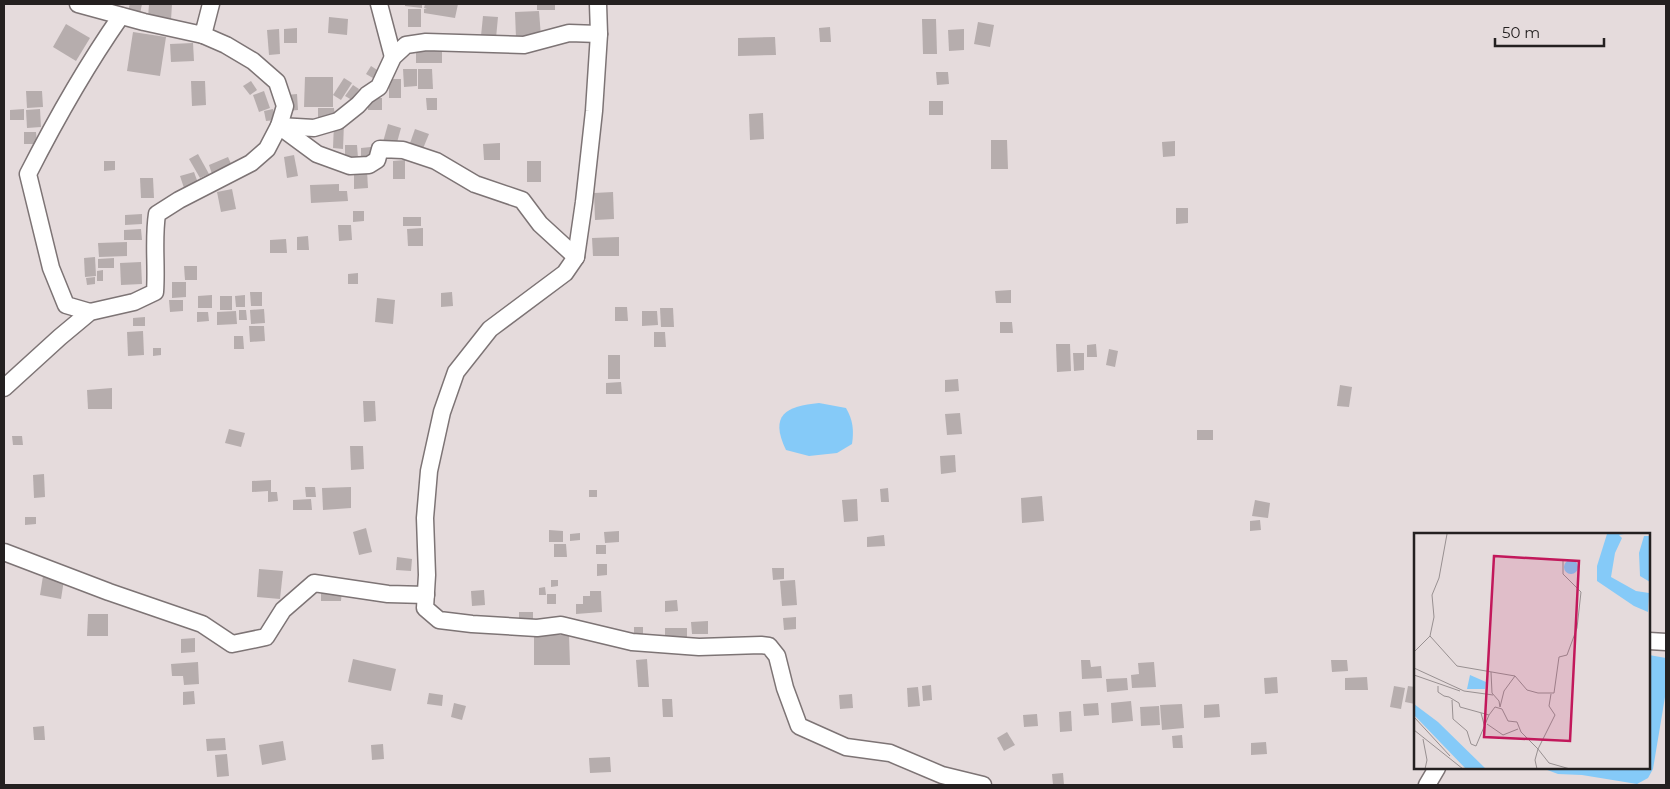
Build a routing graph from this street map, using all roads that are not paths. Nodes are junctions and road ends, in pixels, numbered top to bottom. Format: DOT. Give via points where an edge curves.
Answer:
graph roads {
  1 [pos="79,4"];
  2 [pos="212,4"];
  3 [pos="379,4"];
  4 [pos="598,4"];
  5 [pos="121,16"];
  6 [pos="599,34"];
  7 [pos="203,35"];
  8 [pos="393,58"];
  9 [pos="279,126"];
  10 [pos="576,257"];
  11 [pos="90,312"];
  12 [pos="4,388"];
  13 [pos="4,552"];
  14 [pos="426,595"];
  15 [pos="1650,642"];
  16 [pos="1666,642"];
  17 [pos="1436,769"];
  18 [pos="983,785"];
  19 [pos="1427,785"];
  1 -- 5 [label="street"];
  2 -- 7 [label="street"];
  3 -- 8 [label="street"];
  4 -- 6 [label="street"];
  5 -- 7 [label="street"];
  5 -- 11 [label="street" via="75,87 28,174 51,268 66,305"];
  6 -- 8 [label="street" via="569,33 524,45 426,42 406,45"];
  6 -- 10 [label="street" via="594,111"];
  7 -- 9 [label="street" via="253,61 277,82 284,106"];
  8 -- 9 [label="street" via="379,87 338,121 314,128"];
  9 -- 10 [label="street" via="317,154 350,166 369,165 377,160 380,149 403,150 436,161 475,184 522,200 540,224"];
  9 -- 11 [label="street" via="267,149 252,163 157,214 154,233 155,292 134,302"];
  10 -- 14 [label="street" via="564,273 490,328 456,372 442,412 429,471 425,518"];
  11 -- 12 [label="street"];
  13 -- 14 [label="street" via="202,624 232,644 266,637 283,610 314,583 388,594"];
  14 -- 18 [label="street" via="425,608 439,620 537,628 561,625 632,642 699,647 768,646 776,656 799,726 846,747 890,753 942,775"];
  15 -- 16 [label="street"];
  17 -- 19 [label="street"];
}
